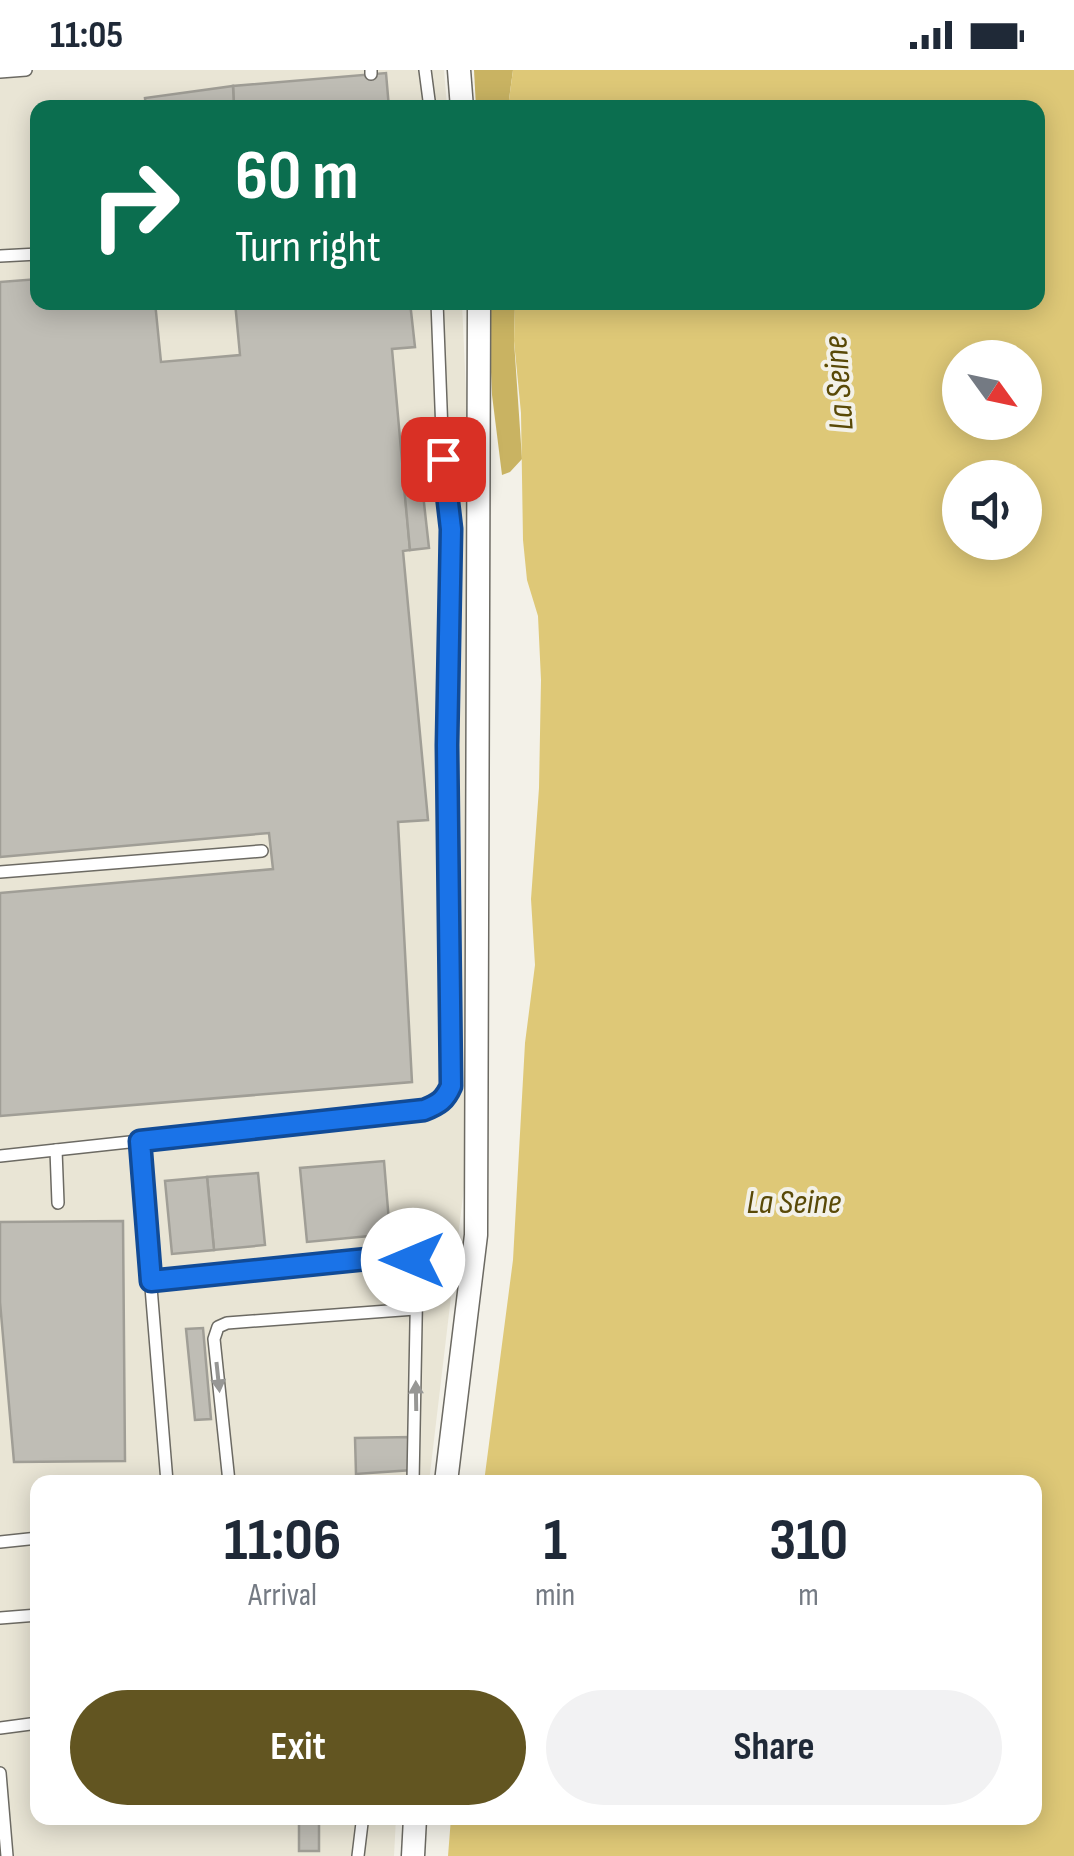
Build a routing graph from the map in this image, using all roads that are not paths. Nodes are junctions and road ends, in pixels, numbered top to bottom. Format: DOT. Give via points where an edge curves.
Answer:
graph roads {
  1 [pos="26,70"];
  2 [pos="425,70"];
  3 [pos="459,70"];
  4 [pos="0,72"];
  5 [pos="429,100"];
  6 [pos="461,100"];
  7 [pos="30,254"];
  8 [pos="0,256"];
  9 [pos="437,310"];
  10 [pos="480,310"];
  11 [pos="262,852"];
  12 [pos="0,872"];
  13 [pos="140,1141"];
  14 [pos="56,1150"];
  15 [pos="0,1156"];
  16 [pos="58,1203"];
  17 [pos="151,1281"];
  18 [pos="415,1309"];
  19 [pos="166,1475"];
  20 [pos="228,1475"];
  21 [pos="413,1475"];
  22 [pos="447,1475"];
  23 [pos="30,1539"];
  24 [pos="0,1542"];
  25 [pos="30,1616"];
  26 [pos="0,1618"];
  27 [pos="30,1724"];
  28 [pos="0,1728"];
  29 [pos="0,1773"];
  30 [pos="362,1825"];
  31 [pos="415,1825"];
  32 [pos="8,1856"];
  33 [pos="358,1856"];
  34 [pos="413,1856"];
  1 -- 4 [label="lane"];
  2 -- 5 [label="lane"];
  3 -- 6 [label="street"];
  7 -- 8 [label="lane"];
  9 -- 13 [label="lane" via="451,529 451,1086 439,1104 424,1110"];
  10 -- 22 [label="street" via="476,1235"];
  11 -- 12 [label="lane"];
  13 -- 14 [label="lane"];
  13 -- 17 [label="lane"];
  14 -- 15 [label="lane"];
  14 -- 16 [label="lane"];
  17 -- 18 [label="lane" via="406,1255 417,1270"];
  17 -- 19 [label="lane"];
  18 -- 20 [label="lane, one-way" via="218,1327"];
  21 -- 18 [label="lane, one-way"];
  23 -- 24 [label="lane"];
  25 -- 26 [label="lane"];
  27 -- 28 [label="lane"];
  29 -- 32 [label="lane"];
  30 -- 33 [label="lane"];
  31 -- 34 [label="street"];
}
